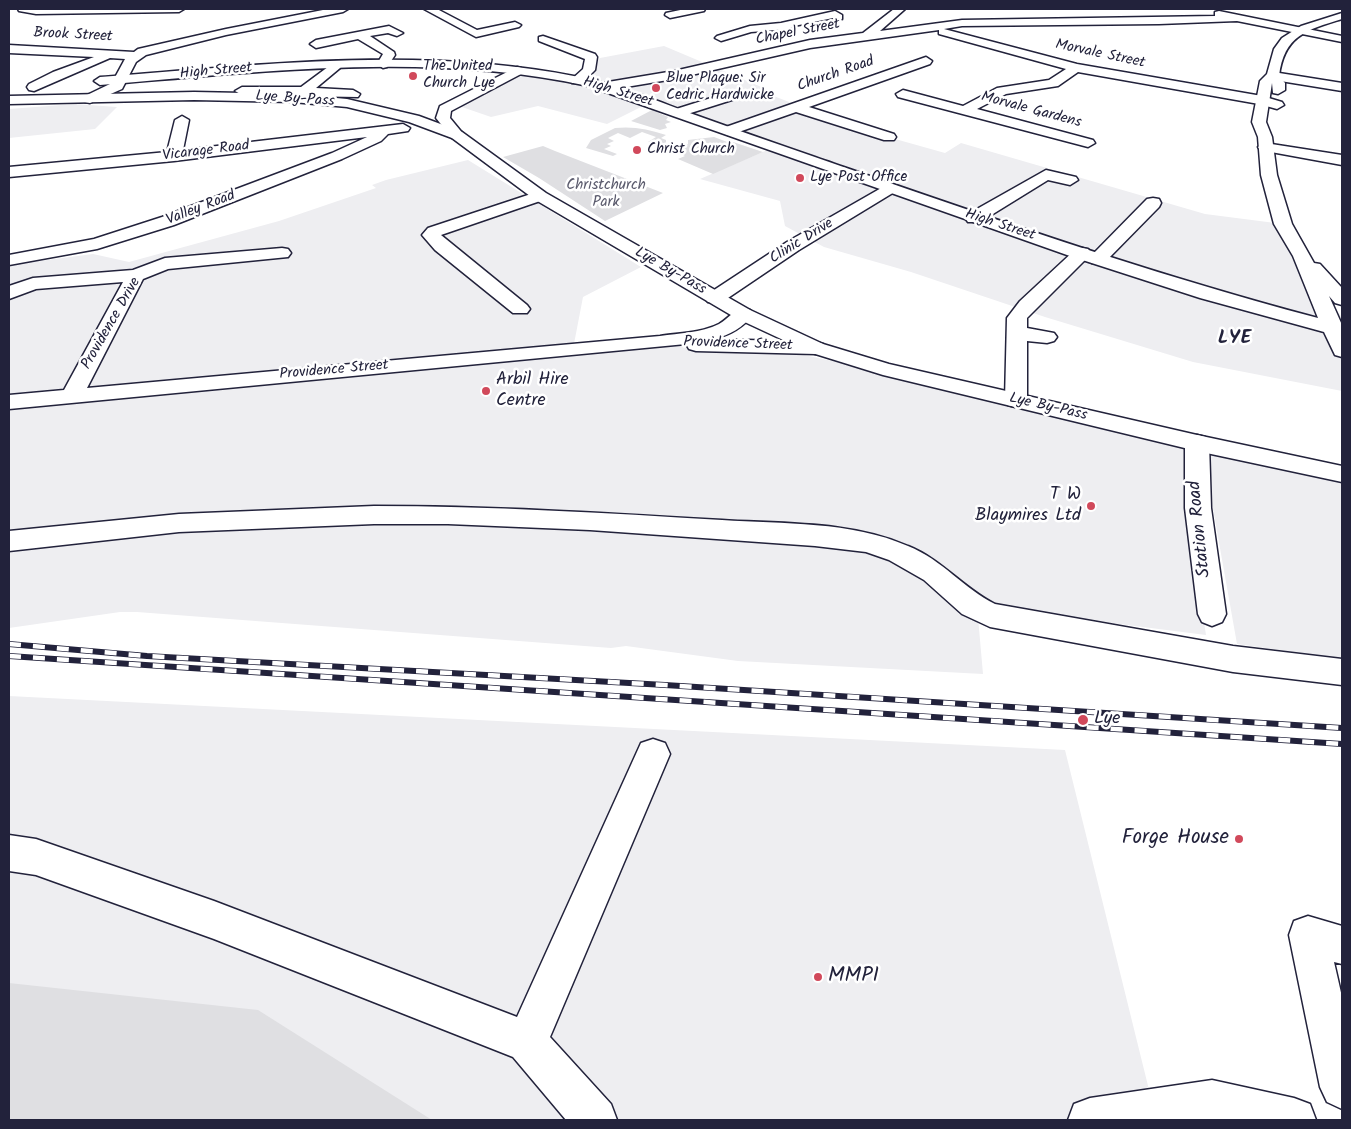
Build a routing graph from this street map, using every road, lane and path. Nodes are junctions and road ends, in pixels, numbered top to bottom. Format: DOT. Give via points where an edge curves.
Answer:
graph roads {
  1 [pos="23,9"];
  2 [pos="297,9"];
  3 [pos="343,9"];
  4 [pos="429,9"];
  5 [pos="700,9"];
  6 [pos="900,9"];
  7 [pos="1116,9"];
  8 [pos="1196,9"];
  9 [pos="182,11"];
  10 [pos="772,14"];
  11 [pos="308,15"];
  12 [pos="670,15"];
  13 [pos="1342,16"];
  14 [pos="838,17"];
  15 [pos="1236,18"];
  16 [pos="1132,22"];
  17 [pos="211,23"];
  18 [pos="516,25"];
  19 [pos="787,25"];
  20 [pos="936,27"];
  21 [pos="1298,31"];
  22 [pos="226,32"];
  23 [pos="397,33"];
  24 [pos="360,35"];
  25 [pos="866,37"];
  26 [pos="720,38"];
  27 [pos="542,39"];
  28 [pos="1342,39"];
  29 [pos="316,44"];
  30 [pos="810,44"];
  31 [pos="9,49"];
  32 [pos="112,55"];
  33 [pos="135,56"];
  34 [pos="926,62"];
  35 [pos="383,64"];
  36 [pos="336,65"];
  37 [pos="1076,68"];
  38 [pos="516,71"];
  39 [pos="120,79"];
  40 [pos="1276,79"];
  41 [pos="577,80"];
  42 [pos="34,87"];
  43 [pos="1342,87"];
  44 [pos="632,88"];
  45 [pos="9,91"];
  46 [pos="242,91"];
  47 [pos="304,91"];
  48 [pos="353,94"];
  49 [pos="903,94"];
  50 [pos="730,96"];
  51 [pos="90,99"];
  52 [pos="9,100"];
  53 [pos="1262,100"];
  54 [pos="1277,105"];
  55 [pos="792,108"];
  56 [pos="965,110"];
  57 [pos="678,113"];
  58 [pos="182,120"];
  59 [pos="403,128"];
  60 [pos="383,131"];
  61 [pos="728,131"];
  62 [pos="838,132"];
  63 [pos="457,135"];
  64 [pos="889,137"];
  65 [pos="1265,142"];
  66 [pos="1088,143"];
  67 [pos="174,156"];
  68 [pos="1342,160"];
  69 [pos="9,172"];
  70 [pos="1070,180"];
  71 [pos="890,188"];
  72 [pos="540,196"];
  73 [pos="1153,203"];
  74 [pos="974,218"];
  75 [pos="282,253"];
  76 [pos="1090,256"];
  77 [pos="1302,256"];
  78 [pos="9,260"];
  79 [pos="136,274"];
  80 [pos="9,293"];
  81 [pos="715,298"];
  82 [pos="1342,299"];
  83 [pos="520,308"];
  84 [pos="743,314"];
  85 [pos="1337,330"];
  86 [pos="1016,333"];
  87 [pos="1047,337"];
  88 [pos="660,342"];
  89 [pos="816,348"];
  90 [pos="1342,351"];
  91 [pos="72,395"];
  92 [pos="1016,400"];
  93 [pos="9,402"];
  94 [pos="1197,443"];
  95 [pos="1342,474"];
  96 [pos="9,541"];
  97 [pos="1212,614"];
  98 [pos="1342,672"];
  99 [pos="653,754"];
  100 [pos="9,853"];
  101 [pos="1342,945"];
  102 [pos="1334,1022"];
  103 [pos="527,1042"];
  104 [pos="1342,1088"];
  105 [pos="595,1120"];
  106 [pos="1090,1120"];
  107 [pos="1294,1120"];
  1 -- 9 [label="main road"];
  2 -- 11 [label="main road"];
  3 -- 11 [label="main road, Brook Street"];
  4 -- 18 [label="main road" via="476,34"];
  5 -- 12 [label="main road"];
  6 -- 25 [label="main road"];
  7 -- 16 [label="main road"];
  8 -- 15 [label="main road"];
  10 -- 19 [label="main road"];
  11 -- 22 [label="main road, Brook Street"];
  13 -- 21 [label="main road"];
  14 -- 19 [label="main road" via="834,14"];
  15 -- 16 [label="main road, Chapel Street"];
  15 -- 21 [label="main road"];
  16 -- 20 [label="main road, Chapel Street" via="990,22"];
  17 -- 22 [label="main road"];
  19 -- 26 [label="main road" via="750,29"];
  19 -- 30 [label="main road"];
  20 -- 25 [label="main road, Chapel Street"];
  20 -- 37 [label="main road, Morvale Street"];
  21 -- 28 [label="main road"];
  21 -- 40 [label="main road" via="1279,47 1273,63"];
  22 -- 33 [label="main road, Brook Street"];
  23 -- 24 [label="main road" via="389,29"];
  24 -- 29 [label="main road"];
  24 -- 35 [label="main road" via="388,52"];
  25 -- 30 [label="main road, Chapel Street"];
  27 -- 41 [label="main road" via="590,56 589,70"];
  30 -- 44 [label="main road, Chapel Street"];
  31 -- 32 [label="main road, Brook Street"];
  32 -- 33 [label="main road, Brook Street"];
  32 -- 42 [label="main road"];
  33 -- 39 [label="main road"];
  34 -- 55 [label="main road, Church Road"];
  35 -- 36 [label="main road, High Street"];
  35 -- 38 [label="main road, High Street"];
  36 -- 39 [label="main road, High Street"];
  36 -- 47 [label="main road"];
  37 -- 53 [label="main road, Morvale Street"];
  37 -- 56 [label="main road, Morvale Gardens" via="1053,83 1002,91"];
  38 -- 41 [label="main road, High Street"];
  38 -- 63 [label="main road" via="445,109 443,118"];
  39 -- 42 [label="main road, High Street"];
  39 -- 51 [label="main road" via="112,90"];
  40 -- 43 [label="main road"];
  40 -- 53 [label="main road" via="1270,99"];
  40 -- 54 [label="main road"];
  41 -- 44 [label="main road, High Street"];
  42 -- 45 [label="main road, High Street"];
  42 -- 52 [label="main road"];
  44 -- 57 [label="main road, High Street"];
  46 -- 47 [label="main road"];
  47 -- 48 [label="main road"];
  49 -- 56 [label="main road, Morvale Gardens"];
  50 -- 57 [label="main road"];
  51 -- 52 [label="main road, Lye By-Pass"];
  51 -- 63 [label="main road, Lye By-Pass" via="251,96 321,100 375,109"];
  53 -- 54 [label="main road, Morvale Street"];
  53 -- 65 [label="main road" via="1259,122"];
  54 -- 65 [label="main road" via="1275,120"];
  55 -- 61 [label="main road, Church Road"];
  55 -- 62 [label="main road"];
  55 -- 64 [label="main road"];
  56 -- 66 [label="main road, Morvale Gardens"];
  57 -- 61 [label="main road, High Street"];
  58 -- 67 [label="main road"];
  59 -- 60 [label="main road, Vicarage Road"];
  60 -- 67 [label="main road, Vicarage Road"];
  60 -- 78 [label="main road, Valley Road" via="376,138 337,156 168,221 96,244"];
  61 -- 71 [label="main road, High Street"];
  63 -- 72 [label="main road, Lye By-Pass"];
  65 -- 68 [label="main road"];
  65 -- 77 [label="main road" via="1269,175 1283,224"];
  67 -- 69 [label="main road, Vicarage Road"];
  70 -- 74 [label="main road" via="1046,175"];
  71 -- 74 [label="main road, High Street"];
  71 -- 81 [label="main road, Clinic Drive"];
  72 -- 81 [label="main road, Lye By-Pass"];
  72 -- 83 [label="main road" via="431,234 441,246"];
  73 -- 76 [label="main road"];
  74 -- 76 [label="main road, High Street"];
  75 -- 79 [label="main road, Providence Drive" via="165,264"];
  76 -- 85 [label="main road, High Street"];
  76 -- 86 [label="main road" via="1027,305 1017,318"];
  77 -- 82 [label="main road"];
  77 -- 85 [label="main road"];
  79 -- 80 [label="main road" via="33,284"];
  79 -- 91 [label="main road, Providence Drive"];
  81 -- 84 [label="main road, Lye By-Pass"];
  84 -- 88 [label="main road, Providence Street" via="730,327 720,331"];
  84 -- 89 [label="main road, Lye By-Pass"];
  85 -- 90 [label="main road"];
  86 -- 87 [label="main road"];
  86 -- 92 [label="main road"];
  88 -- 89 [label="main road, Providence Street"];
  88 -- 91 [label="main road, Providence Street"];
  89 -- 92 [label="main road, Lye By-Pass" via="883,369"];
  91 -- 93 [label="main road, Providence Street"];
  92 -- 94 [label="main road, Lye By-Pass" via="1159,428"];
  94 -- 95 [label="main road, Lye By-Pass"];
  94 -- 97 [label="main road, Station Road" via="1195,475 1199,536"];
  96 -- 98 [label="main road" via="180,523 374,515 590,521 816,536 868,542 899,553 934,573 972,606 990,615 1188,652"];
  99 -- 103 [label="main road"];
  100 -- 103 [label="main road" via="36,857 214,920"];
  101 -- 102 [label="main road" via="1308,936"];
  102 -- 104 [label="main road"];
  103 -- 105 [label="main road"];
  106 -- 107 [label="main road" via="1212,1102"];
}
